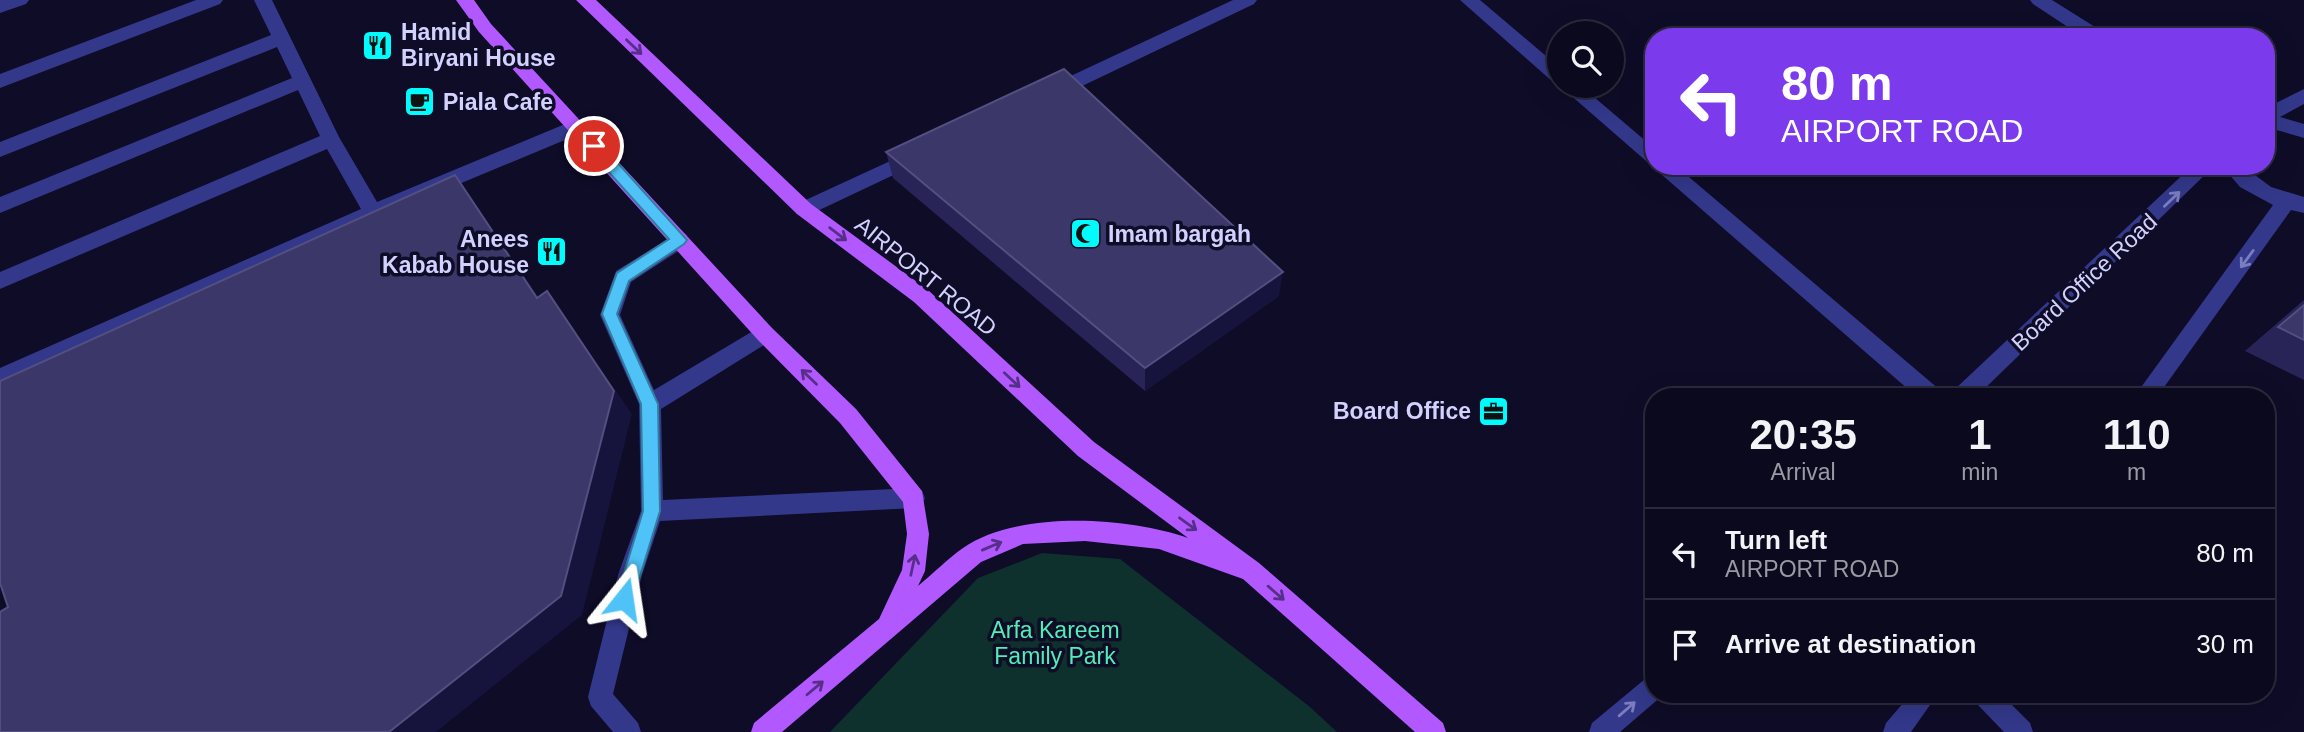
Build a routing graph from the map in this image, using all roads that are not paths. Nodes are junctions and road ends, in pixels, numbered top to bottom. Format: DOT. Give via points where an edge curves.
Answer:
graph roads {
  1 [pos="20,0"];
  2 [pos="214,0"];
  3 [pos="263,0"];
  4 [pos="465,0"];
  5 [pos="585,0"];
  6 [pos="1248,0"];
  7 [pos="1469,0"];
  8 [pos="2039,0"];
  9 [pos="0,7"];
  10 [pos="2082,28"];
  11 [pos="281,38"];
  12 [pos="1547,67"];
  13 [pos="303,80"];
  14 [pos="0,81"];
  15 [pos="2304,96"];
  16 [pos="1583,98"];
  17 [pos="1039,99"];
  18 [pos="2275,113"];
  19 [pos="2275,120"];
  20 [pos="577,127"];
  21 [pos="2304,131"];
  22 [pos="331,139"];
  23 [pos="0,150"];
  24 [pos="928,151"];
  25 [pos="1645,151"];
  26 [pos="1673,175"];
  27 [pos="2196,175"];
  28 [pos="2239,175"];
  29 [pos="2295,204"];
  30 [pos="0,205"];
  31 [pos="804,209"];
  32 [pos="373,212"];
  33 [pos="679,240"];
  34 [pos="0,281"];
  35 [pos="765,334"];
  36 [pos="0,378"];
  37 [pos="1921,388"];
  38 [pos="1971,388"];
  39 [pos="2152,388"];
  40 [pos="650,404"];
  41 [pos="914,498"];
  42 [pos="652,511"];
  43 [pos="1251,571"];
  44 [pos="887,628"];
  45 [pos="1645,695"];
  46 [pos="1919,703"];
  47 [pos="1994,703"];
  48 [pos="629,732"];
  49 [pos="762,732"];
  50 [pos="1434,732"];
  51 [pos="1601,732"];
  52 [pos="1895,732"];
  53 [pos="2021,732"];
  1 -- 9 [label="street"];
  2 -- 14 [label="street"];
  3 -- 11 [label="street"];
  4 -- 20 [label="main road" via="485,28"];
  5 -- 31 [label="main road, AIRPORT ROAD, one-way"];
  6 -- 17 [label="street"];
  7 -- 12 [label="street"];
  8 -- 10 [label="street"];
  11 -- 13 [label="street"];
  11 -- 23 [label="street"];
  13 -- 22 [label="street"];
  13 -- 30 [label="street"];
  15 -- 18 [label="street"];
  16 -- 25 [label="street"];
  19 -- 21 [label="street"];
  20 -- 32 [label="street"];
  20 -- 33 [label="main road"];
  22 -- 32 [label="street"];
  22 -- 34 [label="street"];
  24 -- 31 [label="street"];
  26 -- 37 [label="street"];
  38 -- 27 [label="street, Board Office Road, one-way"];
  28 -- 29 [label="street" via="2264,194"];
  29 -- 39 [label="street, one-way"];
  31 -- 43 [label="main road, AIRPORT ROAD, one-way" via="921,296 1086,449"];
  32 -- 36 [label="street"];
  33 -- 35 [label="main road"];
  33 -- 40 [label="street" via="622,277 610,314"];
  35 -- 40 [label="street"];
  41 -- 35 [label="main road, one-way" via="848,416"];
  40 -- 42 [label="street"];
  41 -- 42 [label="street"];
  44 -- 41 [label="main road, one-way" via="913,571 918,534"];
  42 -- 48 [label="street" via="630,575 600,697"];
  44 -- 43 [label="main road, one-way" via="974,554 1022,534 1085,531 1158,538"];
  43 -- 50 [label="main road, AIRPORT ROAD, one-way"];
  49 -- 44 [label="main road, one-way"];
  51 -- 45 [label="street, one-way"];
  46 -- 52 [label="street"];
  47 -- 53 [label="street"];
}
